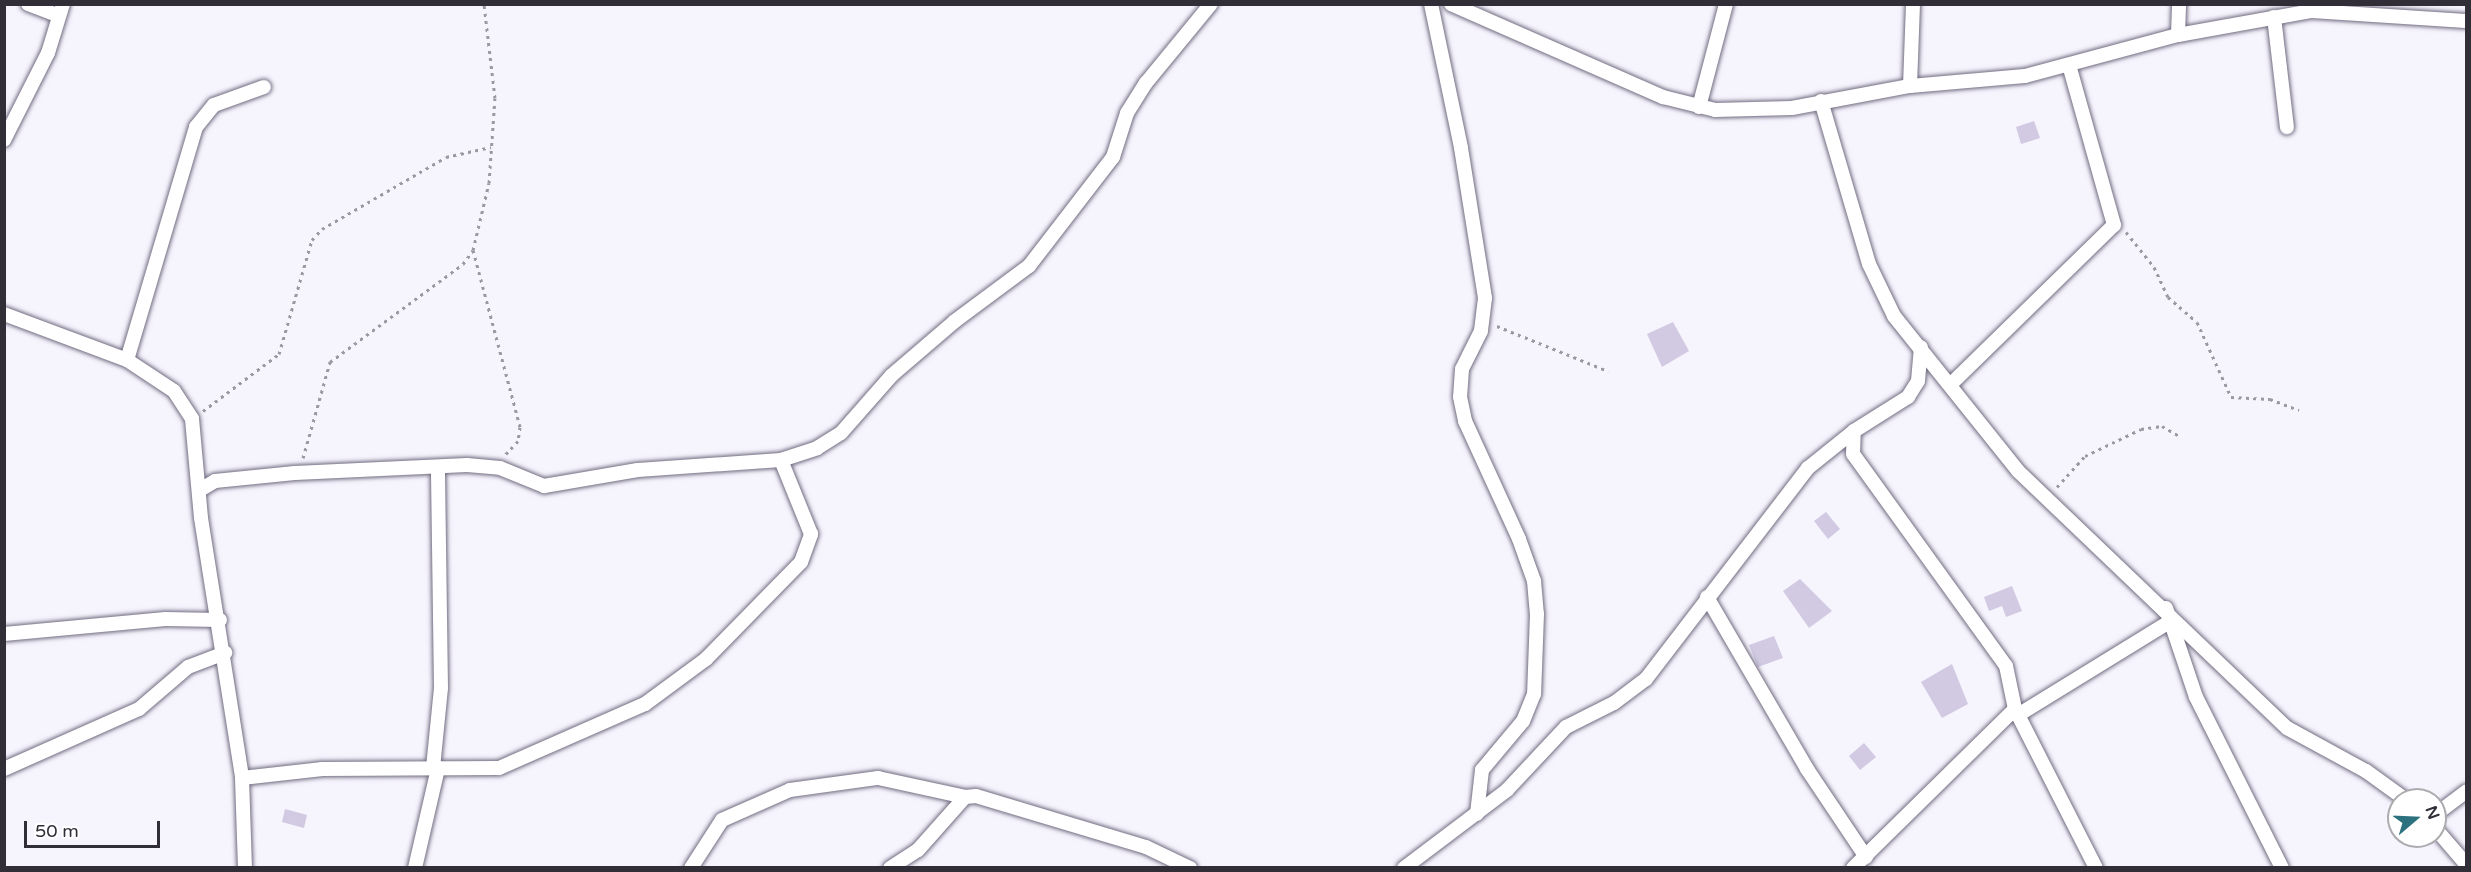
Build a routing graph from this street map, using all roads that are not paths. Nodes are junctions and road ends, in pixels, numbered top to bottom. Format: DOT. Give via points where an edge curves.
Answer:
graph roads {
  1 [pos="28,4"];
  2 [pos="1211,4"];
  3 [pos="1431,4"];
  4 [pos="1451,4"];
  5 [pos="1478,4"];
  6 [pos="1726,4"];
  7 [pos="1913,4"];
  8 [pos="2179,4"];
  9 [pos="2361,8"];
  10 [pos="61,10"];
  11 [pos="2274,17"];
  12 [pos="2466,21"];
  13 [pos="1500,24"];
  14 [pos="2178,35"];
  15 [pos="2070,68"];
  16 [pos="1910,86"];
  17 [pos="264,87"];
  18 [pos="1821,101"];
  19 [pos="1699,107"];
  20 [pos="2287,127"];
  21 [pos="4,140"];
  22 [pos="4,314"];
  23 [pos="1921,347"];
  24 [pos="127,360"];
  25 [pos="1950,385"];
  26 [pos="1854,431"];
  27 [pos="781,460"];
  28 [pos="438,468"];
  29 [pos="200,490"];
  30 [pos="1707,597"];
  31 [pos="2166,608"];
  32 [pos="220,620"];
  33 [pos="2169,622"];
  34 [pos="4,634"];
  35 [pos="225,653"];
  36 [pos="2017,712"];
  37 [pos="436,768"];
  38 [pos="4,769"];
  39 [pos="242,778"];
  40 [pos="2389,788"];
  41 [pos="2466,792"];
  42 [pos="965,796"];
  43 [pos="2447,806"];
  44 [pos="1477,814"];
  45 [pos="2447,842"];
  46 [pos="1862,863"];
  47 [pos="2466,864"];
  48 [pos="245,867"];
  49 [pos="415,867"];
  50 [pos="691,867"];
  51 [pos="890,867"];
  52 [pos="1190,867"];
  53 [pos="1404,867"];
  54 [pos="2096,867"];
  55 [pos="2282,867"];
  1 -- 10 [label="street"];
  2 -- 27 [label="street" via="1146,83 1127,112 1113,157 1029,266 892,375 842,433"];
  3 -- 44 [label="street" via="1461,148 1485,311 1462,369 1460,397 1534,582 1537,676 1523,721 1482,770"];
  4 -- 13 [label="street"];
  5 -- 13 [label="street"];
  6 -- 19 [label="street"];
  7 -- 16 [label="street"];
  8 -- 14 [label="street"];
  9 -- 11 [label="street"];
  9 -- 12 [label="street"];
  10 -- 21 [label="street" via="34,83"];
  11 -- 14 [label="street"];
  11 -- 20 [label="street"];
  13 -- 19 [label="street" via="1663,97"];
  14 -- 15 [label="street"];
  15 -- 16 [label="street"];
  15 -- 25 [label="street" via="2114,216 2105,239"];
  16 -- 18 [label="street"];
  17 -- 24 [label="street" via="214,105 196,127"];
  18 -- 19 [label="street" via="1792,108"];
  18 -- 23 [label="street" via="1869,264 1894,316"];
  22 -- 24 [label="street"];
  23 -- 25 [label="street"];
  23 -- 26 [label="street" via="1918,381 1908,397"];
  24 -- 29 [label="street" via="174,391 192,419"];
  25 -- 31 [label="street" via="2047,500 2114,568"];
  26 -- 30 [label="street" via="1809,468"];
  26 -- 36 [label="street" via="1852,443 1858,465 2006,666"];
  27 -- 28 [label="street" via="638,470 544,486 500,468"];
  27 -- 37 [label="street" via="803,507 808,546 801,562 705,659 645,704 521,760 473,772"];
  28 -- 29 [label="street" via="295,473 215,481"];
  28 -- 37 [label="street" via="441,688"];
  29 -- 32 [label="street"];
  30 -- 44 [label="street" via="1635,689 1566,728"];
  30 -- 46 [label="street"];
  31 -- 33 [label="street"];
  31 -- 40 [label="street" via="2287,728"];
  32 -- 34 [label="street" via="165,620"];
  32 -- 35 [label="street"];
  33 -- 36 [label="street"];
  33 -- 55 [label="street" via="2196,697"];
  35 -- 38 [label="street" via="188,667 139,709"];
  35 -- 39 [label="street"];
  36 -- 46 [label="street"];
  36 -- 54 [label="street"];
  37 -- 39 [label="street" via="322,769"];
  37 -- 49 [label="street"];
  39 -- 48 [label="street"];
  41 -- 43 [label="street"];
  42 -- 50 [label="street" via="878,778 790,790 722,820"];
  42 -- 51 [label="street" via="918,850"];
  42 -- 52 [label="street" via="1146,847"];
  44 -- 53 [label="street"];
  45 -- 47 [label="street"];
}
